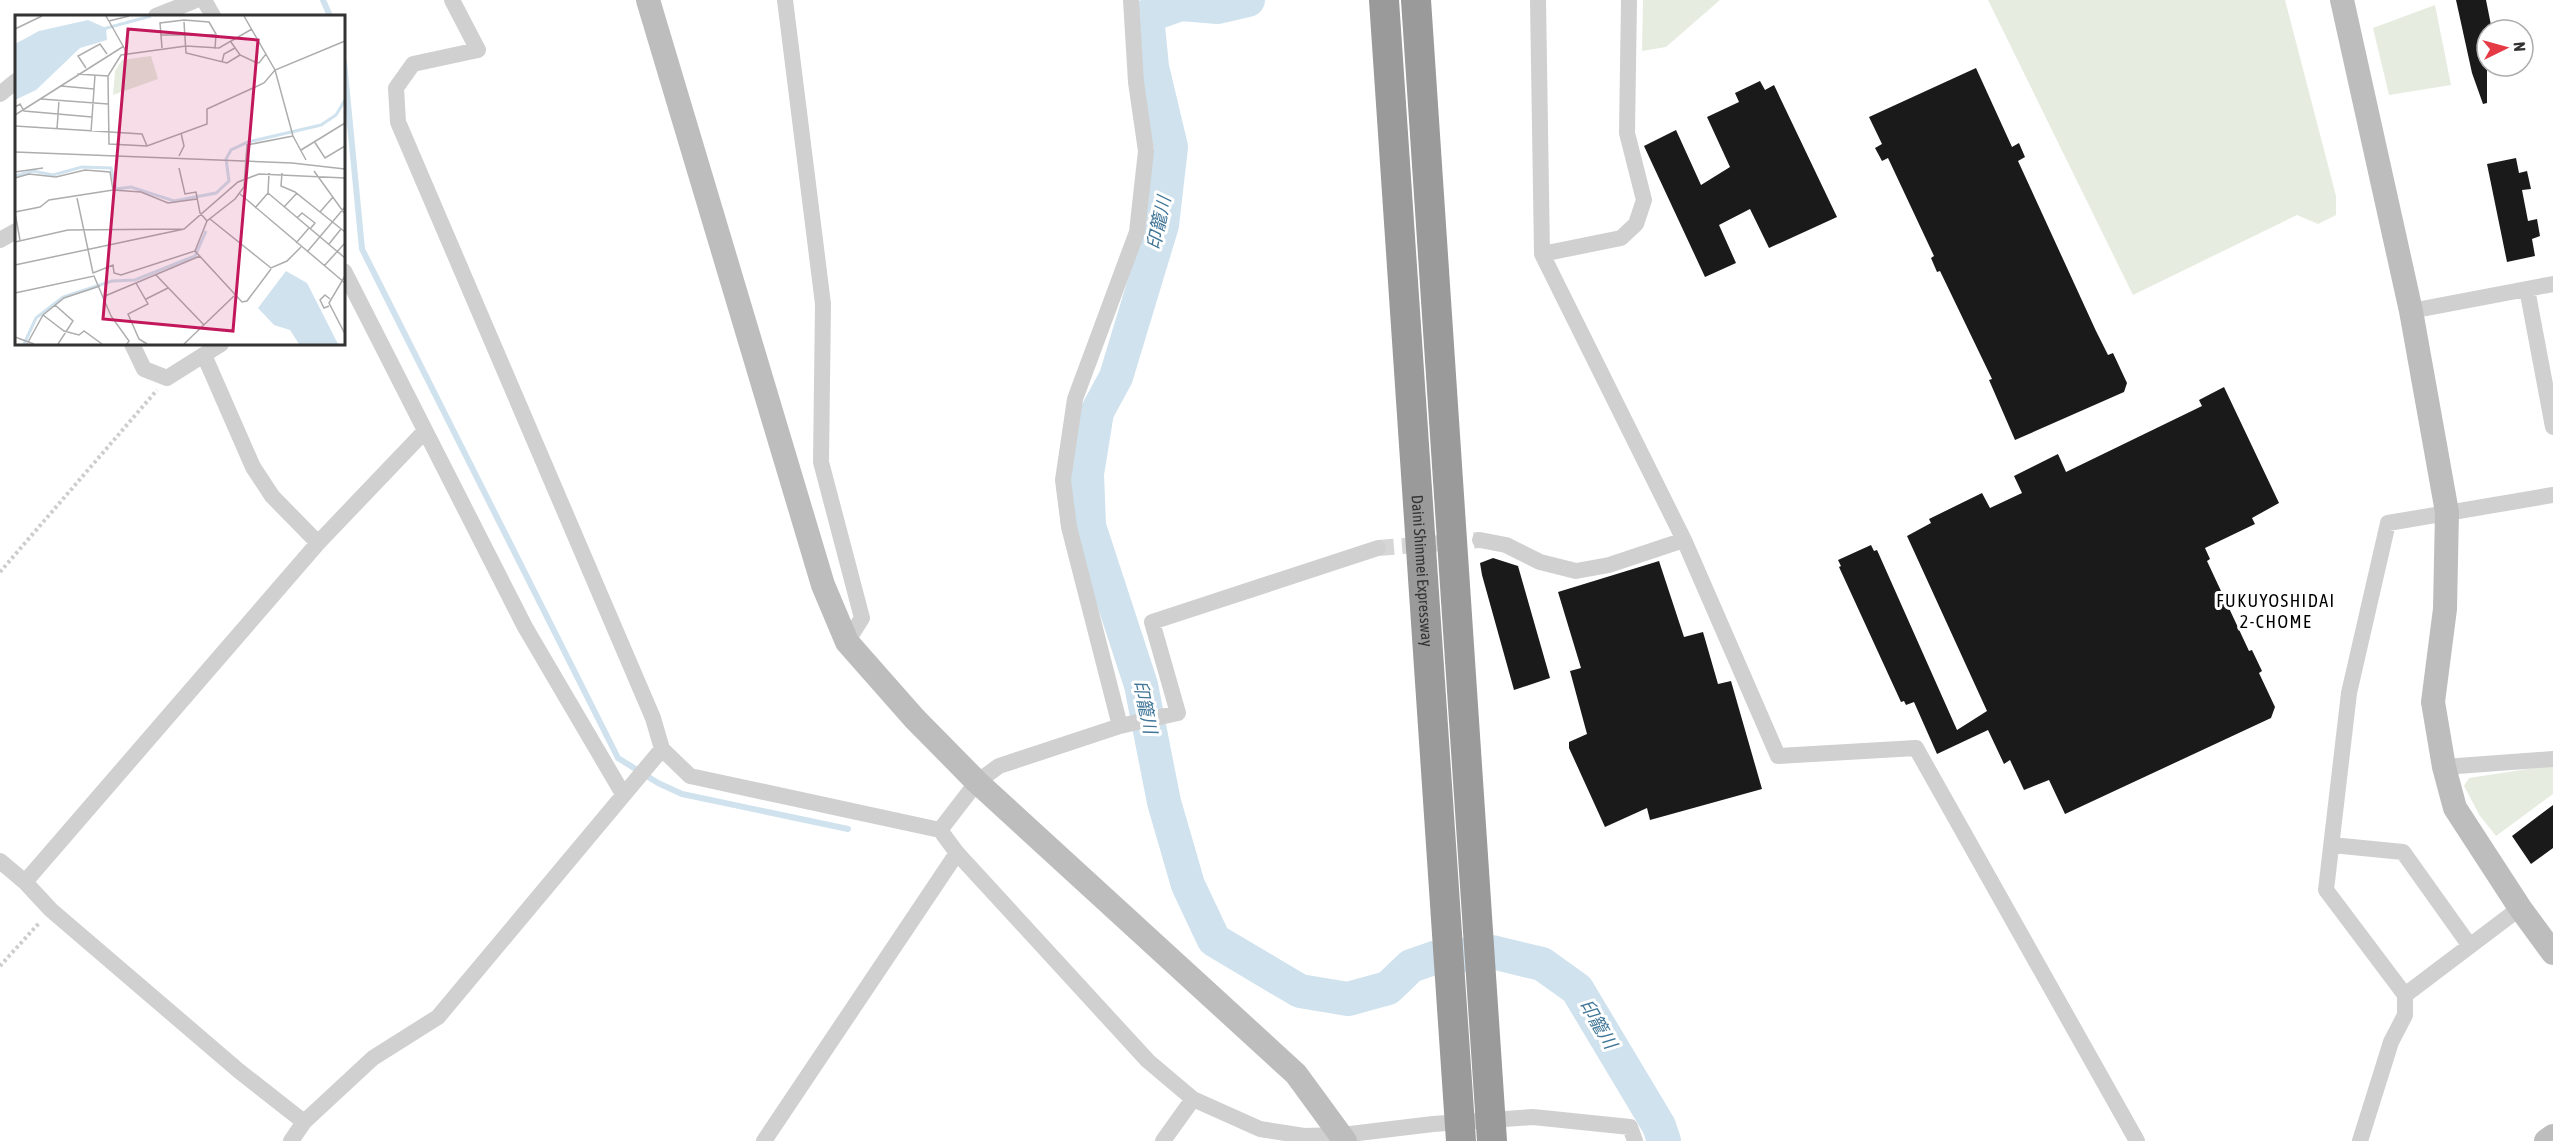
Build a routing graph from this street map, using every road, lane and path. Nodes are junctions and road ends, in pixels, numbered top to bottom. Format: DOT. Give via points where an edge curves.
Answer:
graph roads {
  1 [pos="196,0"];
  2 [pos="204,0"];
  3 [pos="452,0"];
  4 [pos="648,0"];
  5 [pos="785,0"];
  6 [pos="1131,0"];
  7 [pos="1384,0"];
  8 [pos="1416,0"];
  9 [pos="1538,0"];
  10 [pos="1629,0"];
  11 [pos="2346,1"];
  12 [pos="158,15"];
  13 [pos="212,15"];
  14 [pos="15,82"];
  15 [pos="0,94"];
  16 [pos="15,232"];
  17 [pos="0,240"];
  18 [pos="1542,254"];
  19 [pos="345,273"];
  20 [pos="2553,284"];
  21 [pos="2527,289"];
  22 [pos="2411,311"];
  23 [pos="132,345"];
  24 [pos="219,345"];
  25 [pos="204,355"];
  26 [pos="167,378"];
  27 [pos="2553,427"];
  28 [pos="424,432"];
  29 [pos="2553,495"];
  30 [pos="2447,512"];
  31 [pos="1480,540"];
  32 [pos="1684,540"];
  33 [pos="318,543"];
  34 [pos="1378,548"];
  35 [pos="0,572"];
  36 [pos="846,642"];
  37 [pos="1120,726"];
  38 [pos="662,749"];
  39 [pos="2553,759"];
  40 [pos="2444,767"];
  41 [pos="977,783"];
  42 [pos="623,794"];
  43 [pos="940,830"];
  44 [pos="2332,845"];
  45 [pos="957,852"];
  46 [pos="0,861"];
  47 [pos="25,882"];
  48 [pos="2520,908"];
  49 [pos="51,910"];
  50 [pos="2470,946"];
  51 [pos="2553,953"];
  52 [pos="0,966"];
  53 [pos="2405,995"];
  54 [pos="1193,1099"];
  55 [pos="304,1122"];
  56 [pos="2553,1136"];
  57 [pos="1343,1138"];
  58 [pos="291,1141"];
  59 [pos="764,1141"];
  60 [pos="1163,1141"];
  61 [pos="1461,1141"];
  62 [pos="1492,1141"];
  63 [pos="1635,1141"];
  64 [pos="2137,1141"];
  65 [pos="2360,1141"];
  66 [pos="2546,1141"];
  1 -- 12 [label="street"];
  2 -- 13 [label="street"];
  3 -- 38 [label="street" via="478,50 413,64 396,88 398,122 653,718"];
  4 -- 36 [label="street" via="823,585"];
  5 -- 36 [label="street" via="823,304 821,462 862,618"];
  6 -- 37 [label="street" via="1136,82 1146,151 1137,232 1075,399 1063,480 1069,527"];
  7 -- 61 [label="highway, Daini Shinmei Expressway"];
  8 -- 62 [label="highway, Daini Shinmei Expressway"];
  9 -- 18 [label="street"];
  10 -- 18 [label="street" via="1627,133 1644,200 1636,224 1621,237"];
  11 -- 22 [label="street"];
  14 -- 15 [label="street"];
  16 -- 17 [label="street"];
  18 -- 32 [label="street"];
  19 -- 28 [label="street"];
  20 -- 21 [label="street"];
  21 -- 22 [label="street"];
  21 -- 27 [label="street"];
  22 -- 30 [label="street"];
  23 -- 26 [label="street" via="144,369"];
  24 -- 25 [label="street"];
  25 -- 26 [label="street"];
  25 -- 33 [label="street" via="253,467 272,496"];
  26 -- 35 [label="path"];
  28 -- 33 [label="street"];
  28 -- 42 [label="street" via="525,627"];
  29 -- 30 [label="street"];
  30 -- 40 [label="street" via="2445,609 2433,702"];
  30 -- 44 [label="street" via="2388,523 2349,693"];
  31 -- 32 [label="street" via="1506,545 1540,562 1576,571 1609,565"];
  32 -- 64 [label="street" via="1778,756 1916,748"];
  33 -- 47 [label="street"];
  34 -- 37 [label="street" via="1152,622 1178,713"];
  36 -- 41 [label="street"];
  37 -- 41 [label="street" via="999,766"];
  38 -- 42 [label="street"];
  38 -- 43 [label="street" via="690,776"];
  39 -- 40 [label="street"];
  40 -- 48 [label="street" via="2455,808"];
  41 -- 43 [label="street"];
  41 -- 57 [label="street" via="1296,1074"];
  42 -- 55 [label="street" via="438,1017 373,1058"];
  43 -- 45 [label="street"];
  44 -- 50 [label="street" via="2403,852"];
  44 -- 53 [label="street" via="2326,890"];
  45 -- 54 [label="street" via="1148,1061"];
  45 -- 59 [label="street"];
  46 -- 47 [label="street"];
  47 -- 49 [label="street"];
  48 -- 50 [label="street"];
  48 -- 51 [label="street"];
  49 -- 52 [label="path"];
  49 -- 55 [label="street"];
  50 -- 53 [label="street"];
  53 -- 65 [label="street" via="2405,1015 2391,1042"];
  54 -- 57 [label="street" via="1260,1129"];
  54 -- 60 [label="street"];
  55 -- 58 [label="street"];
  56 -- 66 [label="street"];
  57 -- 63 [label="street" via="1433,1124 1533,1118 1630,1127"];
}
